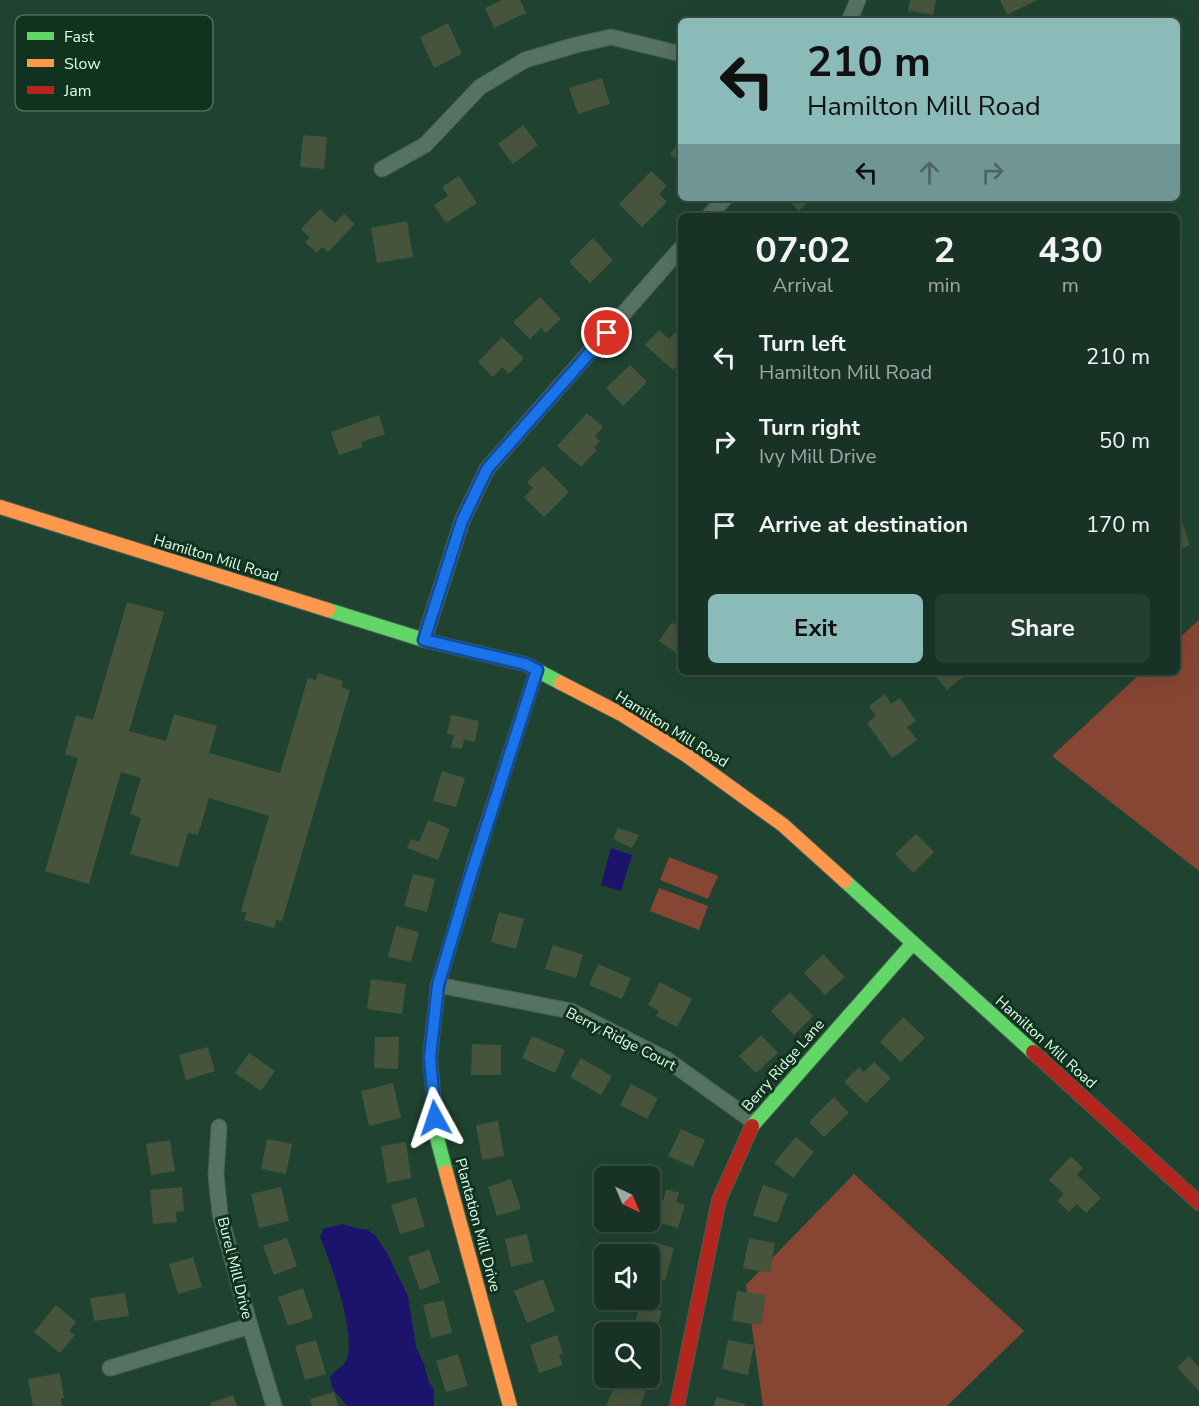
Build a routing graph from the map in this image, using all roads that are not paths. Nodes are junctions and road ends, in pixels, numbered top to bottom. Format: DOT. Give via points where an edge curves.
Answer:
graph roads {
  1 [pos="858,0"];
  2 [pos="850,18"];
  3 [pos="678,53"];
  4 [pos="382,169"];
  5 [pos="722,201"];
  6 [pos="712,213"];
  7 [pos="678,251"];
  8 [pos="0,507"];
  9 [pos="424,640"];
  10 [pos="537,670"];
  11 [pos="913,943"];
  12 [pos="438,985"];
  13 [pos="754,1122"];
  14 [pos="219,1127"];
  15 [pos="1199,1203"];
  16 [pos="250,1326"];
  17 [pos="110,1368"];
  18 [pos="274,1406"];
  19 [pos="510,1406"];
  20 [pos="676,1406"];
  1 -- 2 [label="street"];
  3 -- 4 [label="street" via="611,38 525,60 480,87 425,145"];
  5 -- 6 [label="street"];
  7 -- 9 [label="street" via="487,469 462,521"];
  8 -- 9 [label="main road, Hamilton Mill Road"];
  9 -- 10 [label="main road, Hamilton Mill Road"];
  10 -- 11 [label="main road, Hamilton Mill Road" via="623,715 706,769 783,825"];
  10 -- 12 [label="main road, Plantation Mill Drive"];
  11 -- 13 [label="main road, Berry Ridge Lane"];
  11 -- 15 [label="main road, Hamilton Mill Road"];
  12 -- 13 [label="street, Berry Ridge Court" via="571,1011 666,1059"];
  12 -- 19 [label="main road, Plantation Mill Drive" via="430,1057 437,1138"];
  13 -- 20 [label="main road, Berry Ridge Lane" via="719,1200"];
  14 -- 16 [label="street, Burel Mill Drive" via="216,1175 220,1214"];
  16 -- 17 [label="street"];
  16 -- 18 [label="street, Burel Mill Drive"];
}
